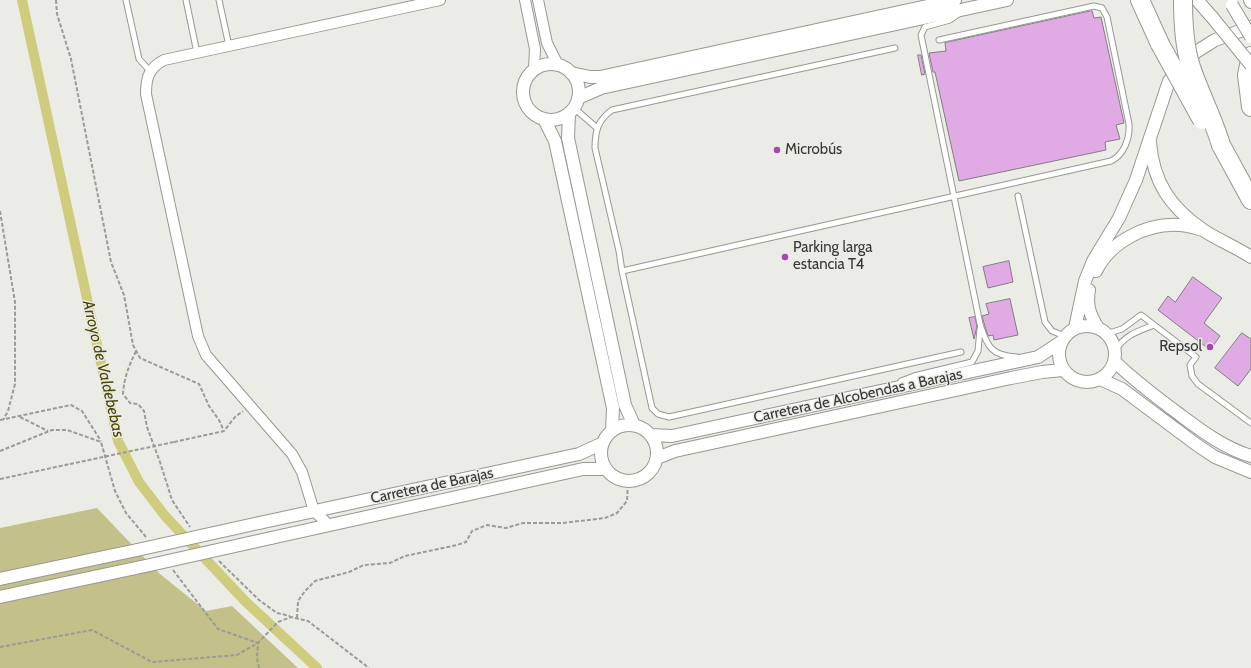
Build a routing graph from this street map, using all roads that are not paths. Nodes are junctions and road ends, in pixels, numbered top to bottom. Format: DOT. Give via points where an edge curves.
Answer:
graph roads {
  1 [pos="126,0"];
  2 [pos="186,0"];
  3 [pos="219,0"];
  4 [pos="440,0"];
  5 [pos="525,0"];
  6 [pos="538,0"];
  7 [pos="955,0"];
  8 [pos="1007,0"];
  9 [pos="1131,0"];
  10 [pos="1140,0"];
  11 [pos="1183,0"];
  12 [pos="1197,0"];
  13 [pos="1230,2"];
  14 [pos="965,9"];
  15 [pos="1147,18"];
  16 [pos="1251,27"];
  17 [pos="1251,37"];
  18 [pos="939,40"];
  19 [pos="229,46"];
  20 [pos="895,48"];
  21 [pos="197,53"];
  22 [pos="1251,56"];
  23 [pos="558,65"];
  24 [pos="1251,65"];
  25 [pos="534,69"];
  26 [pos="150,71"];
  27 [pos="571,73"];
  28 [pos="574,106"];
  29 [pos="1251,107"];
  30 [pos="544,119"];
  31 [pos="597,128"];
  32 [pos="1150,136"];
  33 [pos="1221,145"];
  34 [pos="954,196"];
  35 [pos="1018,196"];
  36 [pos="1251,200"];
  37 [pos="1203,230"];
  38 [pos="1251,257"];
  39 [pos="622,272"];
  40 [pos="980,324"];
  41 [pos="1154,325"];
  42 [pos="1075,328"];
  43 [pos="1102,331"];
  44 [pos="1063,339"];
  45 [pos="961,352"];
  46 [pos="1114,356"];
  47 [pos="1038,357"];
  48 [pos="1063,370"];
  49 [pos="1100,379"];
  50 [pos="874,393"];
  51 [pos="1251,423"];
  52 [pos="634,425"];
  53 [pos="612,431"];
  54 [pos="651,435"];
  55 [pos="603,443"];
  56 [pos="1251,456"];
  57 [pos="657,458"];
  58 [pos="606,469"];
  59 [pos="1251,472"];
  60 [pos="314,511"];
  61 [pos="329,525"];
  62 [pos="0,579"];
  63 [pos="0,597"];
  1 -- 26 [label="lane" via="139,59"];
  2 -- 21 [label="lane"];
  3 -- 19 [label="lane"];
  4 -- 19 [label="street"];
  5 -- 25 [label="street" via="535,50"];
  6 -- 23 [label="street" via="547,43"];
  7 -- 27 [label="street" via="600,77"];
  8 -- 14 [label="street"];
  9 -- 15 [label="street"];
  10 -- 15 [label="highway"];
  11 -- 33 [label="highway, bridge" via="1183,29 1191,66"];
  12 -- 24 [label="street, bridge"];
  13 -- 17 [label="street, bridge"];
  14 -- 28 [label="street" via="601,88"];
  14 -- 34 [label="lane" via="954,18 925,27 921,35"];
  15 -- 33 [label="highway, bridge" via="1209,132"];
  16 -- 32 [label="street" via="1215,40 1183,64 1169,81"];
  18 -- 34 [label="lane" via="1098,6 1105,12 1129,124 1123,151 1111,161"];
  19 -- 21 [label="street"];
  20 -- 31 [label="lane" via="612,110 603,116"];
  21 -- 26 [label="street" via="164,60"];
  22 -- 29 [label="highway" via="1247,75"];
  23 -- 25 [label="street" via="549,63"];
  23 -- 27 [label="street"];
  25 -- 30 [label="street" via="528,76 522,93 529,110"];
  26 -- 60 [label="street" via="146,81 146,94 198,336 206,355 292,454 302,472"];
  27 -- 28 [label="street" via="577,82"];
  28 -- 30 [label="street" via="557,119"];
  28 -- 31 [label="lane"];
  28 -- 52 [label="street" via="568,123 570,146 625,405"];
  30 -- 53 [label="street" via="555,141 613,408"];
  31 -- 39 [label="lane" via="595,148"];
  32 -- 37 [label="street" via="1156,174 1165,195"];
  32 -- 42 [label="street" via="1136,180 1119,218 1090,268"];
  33 -- 36 [label="highway"];
  34 -- 39 [label="lane"];
  34 -- 40 [label="lane"];
  35 -- 44 [label="lane" via="1045,322"];
  37 -- 38 [label="street"];
  37 -- 43 [label="street" via="1178,225 1158,227 1138,232 1119,243 1100,264 1090,284 1086,301 1091,316"];
  39 -- 45 [label="lane" via="652,408 663,416 668,417"];
  40 -- 47 [label="lane" via="986,342 995,352 1007,357"];
  40 -- 50 [label="lane" via="980,346 972,362 914,376"];
  41 -- 43 [label="lane" via="1141,315 1122,329"];
  41 -- 46 [label="lane" via="1123,339"];
  41 -- 51 [label="lane" via="1196,357 1190,365 1192,376 1198,384"];
  42 -- 43 [label="street" via="1082,326"];
  42 -- 44 [label="street"];
  43 -- 46 [label="street" via="1112,341"];
  44 -- 47 [label="street, Carretera de Alcobendas a Barajas"];
  44 -- 48 [label="street" via="1058,352"];
  46 -- 49 [label="street" via="1111,368"];
  46 -- 56 [label="street" via="1131,378 1205,433 1222,444"];
  47 -- 50 [label="street, Carretera de Alcobendas a Barajas"];
  48 -- 49 [label="street" via="1069,376 1084,382"];
  48 -- 57 [label="street, Carretera de Alcobendas a Barajas" via="956,390 675,451"];
  49 -- 59 [label="street" via="1122,389 1215,457"];
  50 -- 54 [label="street, Carretera de Alcobendas a Barajas" via="672,436"];
  52 -- 53 [label="street" via="622,426"];
  52 -- 54 [label="street" via="647,430"];
  53 -- 55 [label="street"];
  54 -- 57 [label="street" via="656,446"];
  55 -- 58 [label="street" via="601,452"];
  55 -- 60 [label="street, Carretera de Barajas" via="579,454"];
  57 -- 58 [label="street" via="654,467 640,479 628,481 613,476"];
  58 -- 61 [label="street, Carretera de Barajas" via="583,469"];
  60 -- 61 [label="street"];
  60 -- 62 [label="street, Carretera de Barajas, bridge"];
  61 -- 63 [label="street, Carretera de Barajas, bridge"];
}
